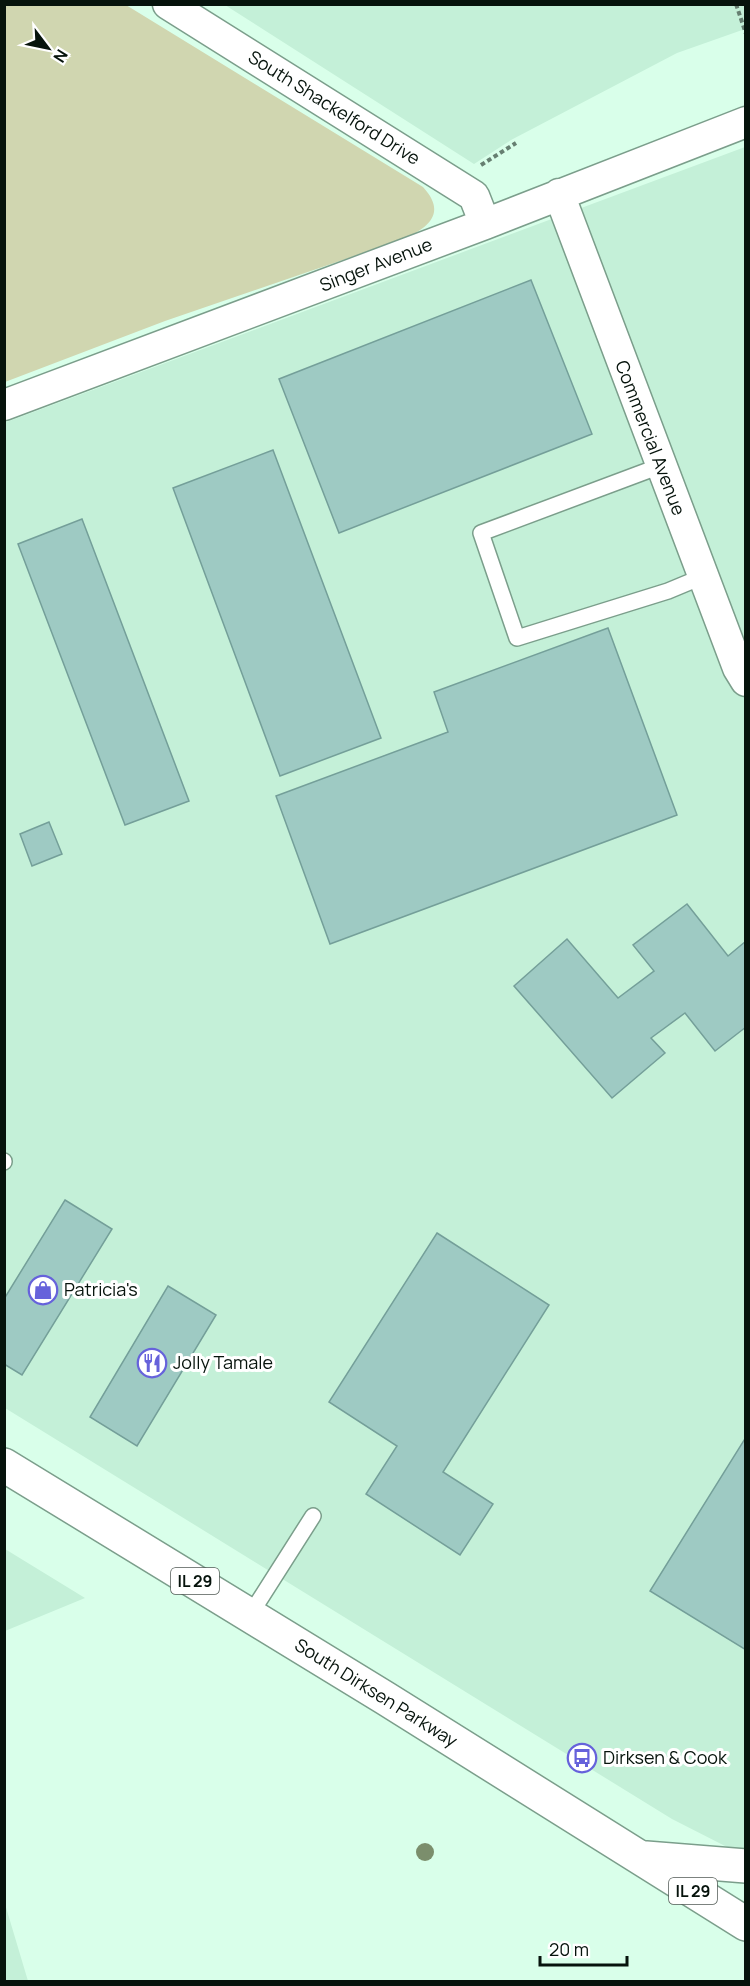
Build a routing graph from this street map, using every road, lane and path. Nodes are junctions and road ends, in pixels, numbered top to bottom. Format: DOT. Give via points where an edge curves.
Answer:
graph roads {
  1 [pos="168,4"];
  2 [pos="736,4"];
  3 [pos="746,34"];
  4 [pos="746,122"];
  5 [pos="516,143"];
  6 [pos="474,170"];
  7 [pos="559,194"];
  8 [pos="485,224"];
  9 [pos="4,405"];
  10 [pos="660,466"];
  11 [pos="704,576"];
  12 [pos="746,681"];
  13 [pos="4,1465"];
  14 [pos="313,1516"];
  15 [pos="250,1615"];
  16 [pos="641,1858"];
  17 [pos="746,1866"];
  18 [pos="746,1924"];
  1 -- 8 [label="street, South Shackelford Drive" via="474,196"];
  2 -- 3 [label="path"];
  4 -- 7 [label="street, Singer Avenue"];
  5 -- 6 [label="path"];
  7 -- 8 [label="street, Singer Avenue"];
  7 -- 10 [label="street, Commercial Avenue"];
  8 -- 9 [label="street, Singer Avenue"];
  10 -- 11 [label="street, Commercial Avenue"];
  10 -- 11 [label="lane" via="481,533 517,639"];
  11 -- 12 [label="street, Commercial Avenue"];
  13 -- 15 [label="main road, South Dirksen Parkway / IL 29"];
  14 -- 15 [label="lane"];
  15 -- 16 [label="main road, South Dirksen Parkway / IL 29"];
  16 -- 17 [label="main road"];
  16 -- 18 [label="main road, South Dirksen Parkway / IL 29"];
}
